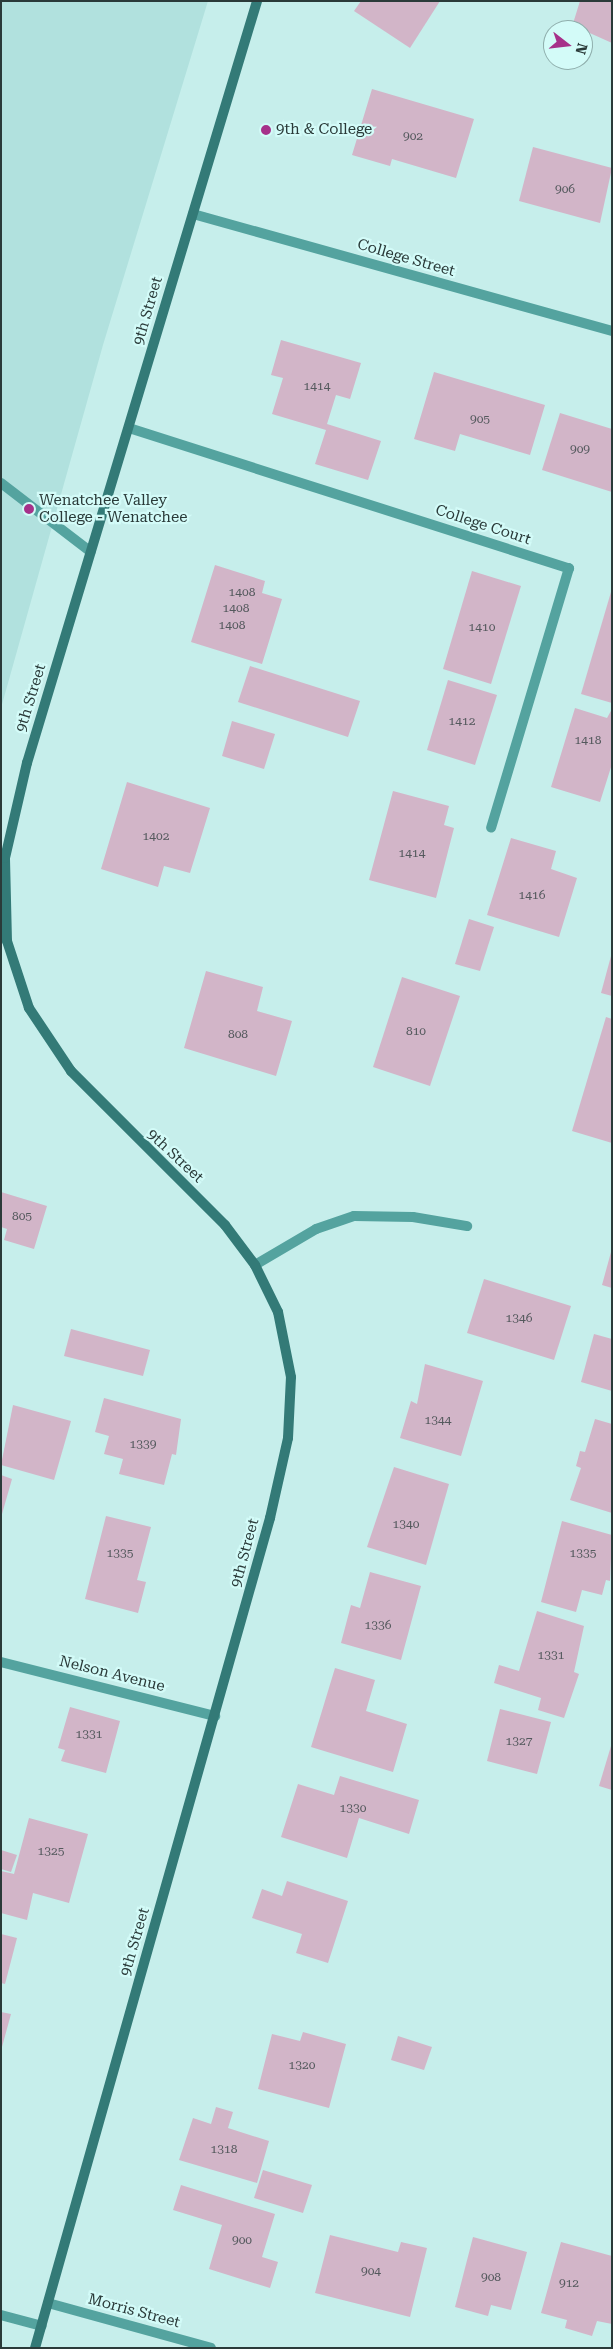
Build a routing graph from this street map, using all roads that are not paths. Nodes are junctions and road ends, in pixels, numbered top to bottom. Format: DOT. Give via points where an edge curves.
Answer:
graph roads {
  1 [pos="257,1"];
  2 [pos="193,214"];
  3 [pos="612,331"];
  4 [pos="129,428"];
  5 [pos="1,483"];
  6 [pos="91,552"];
  7 [pos="491,828"];
  8 [pos="467,1226"];
  9 [pos="256,1265"];
  10 [pos="1,1662"];
  11 [pos="215,1716"];
  12 [pos="48,2303"];
  13 [pos="1,2315"];
  14 [pos="42,2326"];
  15 [pos="35,2348"];
  16 [pos="211,2348"];
  1 -- 2 [label="street, 9th Street"];
  2 -- 3 [label="street, College Street"];
  2 -- 4 [label="street, 9th Street"];
  4 -- 6 [label="street, 9th Street"];
  4 -- 7 [label="street, College Court" via="568,568"];
  5 -- 6 [label="street"];
  6 -- 9 [label="street, 9th Street" via="27,763 4,858 7,940 29,1008 71,1071 225,1225"];
  8 -- 9 [label="street" via="413,1217 354,1216 316,1229"];
  9 -- 11 [label="street, 9th Street" via="278,1312 291,1377 288,1438"];
  10 -- 11 [label="street, Nelson Avenue"];
  11 -- 12 [label="street, 9th Street"];
  12 -- 14 [label="street, 9th Street"];
  12 -- 16 [label="street, Morris Street"];
  13 -- 14 [label="street"];
  14 -- 15 [label="street, 9th Street"];
}
